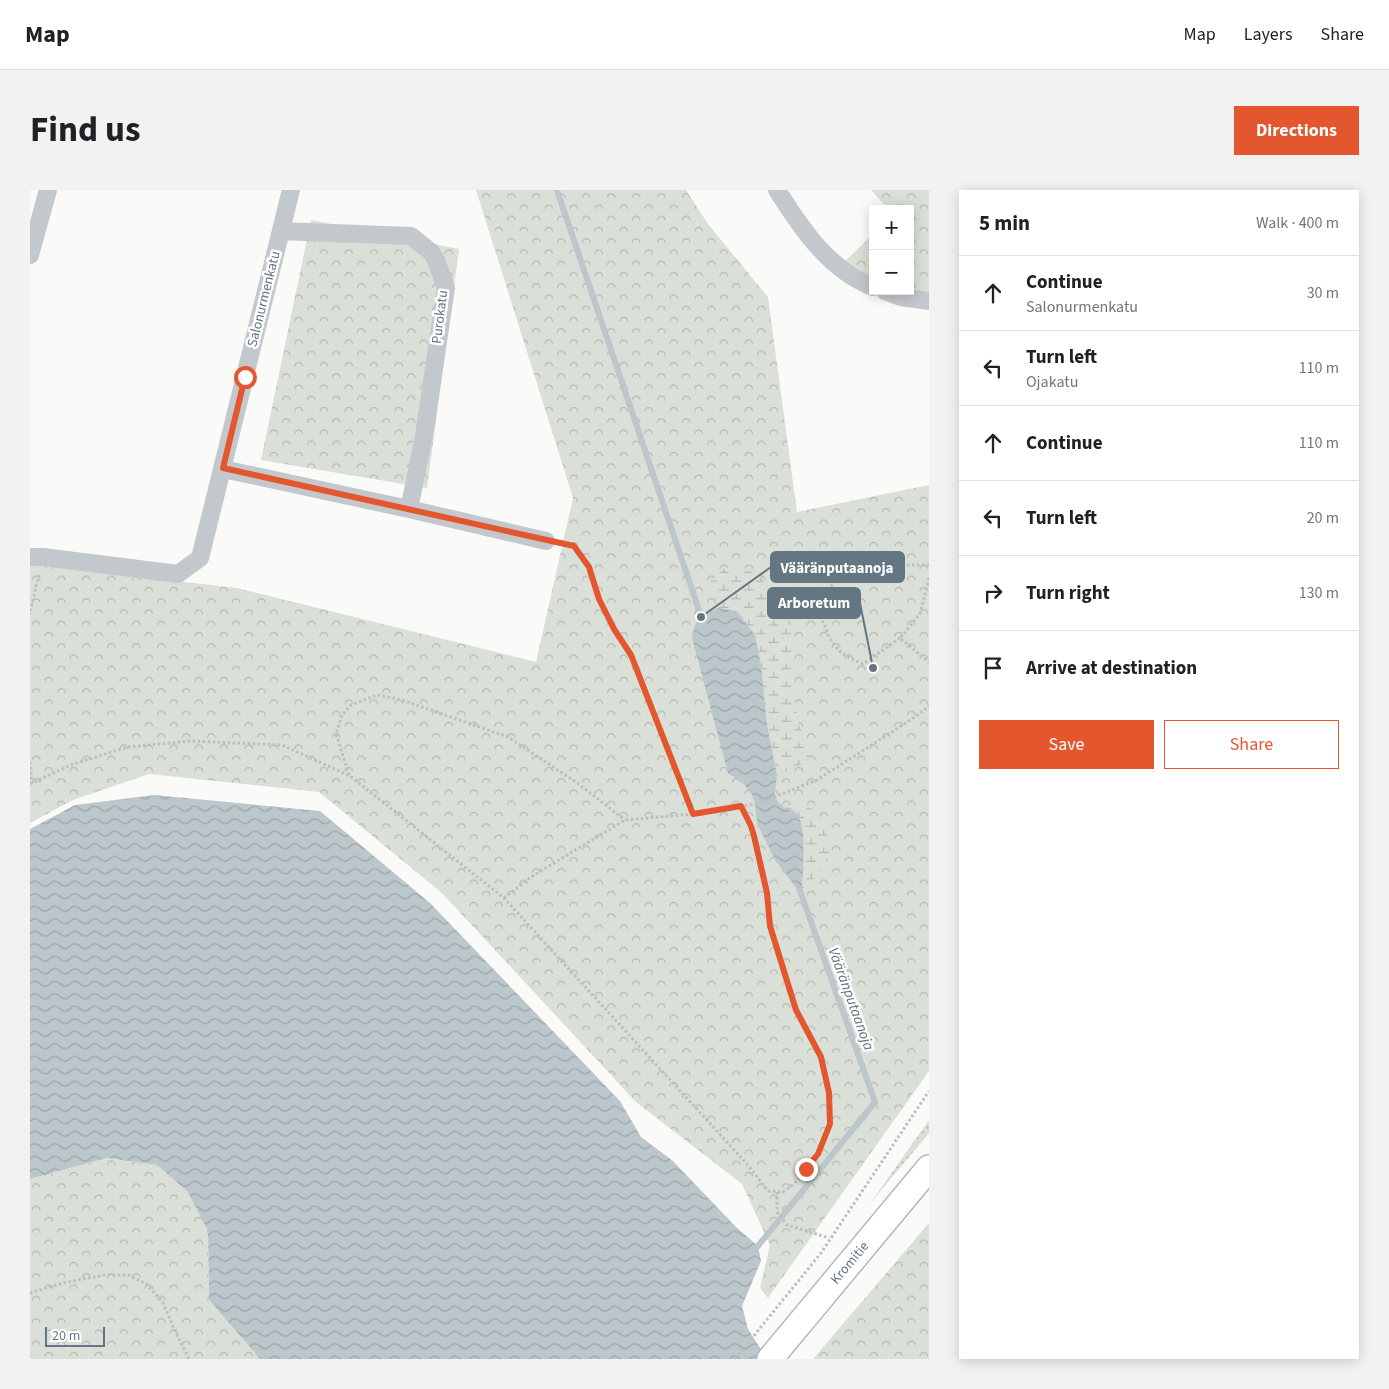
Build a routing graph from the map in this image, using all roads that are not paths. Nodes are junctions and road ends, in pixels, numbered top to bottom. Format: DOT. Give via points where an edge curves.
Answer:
graph roads {
  1 [pos="48,190"];
  2 [pos="291,190"];
  3 [pos="777,190"];
  4 [pos="281,231"];
  5 [pos="30,255"];
  6 [pos="869,285"];
  7 [pos="896,295"];
  8 [pos="929,301"];
  9 [pos="223,468"];
  10 [pos="409,509"];
  11 [pos="546,540"];
  12 [pos="37,557"];
  13 [pos="929,1168"];
  14 [pos="770,1359"];
  1 -- 5 [label="street"];
  2 -- 4 [label="street, Salonurmenkatu"];
  3 -- 6 [label="street" via="798,223 827,256 858,281"];
  4 -- 9 [label="street, Salonurmenkatu"];
  4 -- 10 [label="street, Purokatu" via="411,236 436,260 446,288 423,442"];
  7 -- 8 [label="street"];
  9 -- 10 [label="street"];
  9 -- 12 [label="street, Salonurmenkatu" via="200,558 178,574"];
  10 -- 11 [label="street"];
  13 -- 14 [label="main road, Kromitie"];
}
